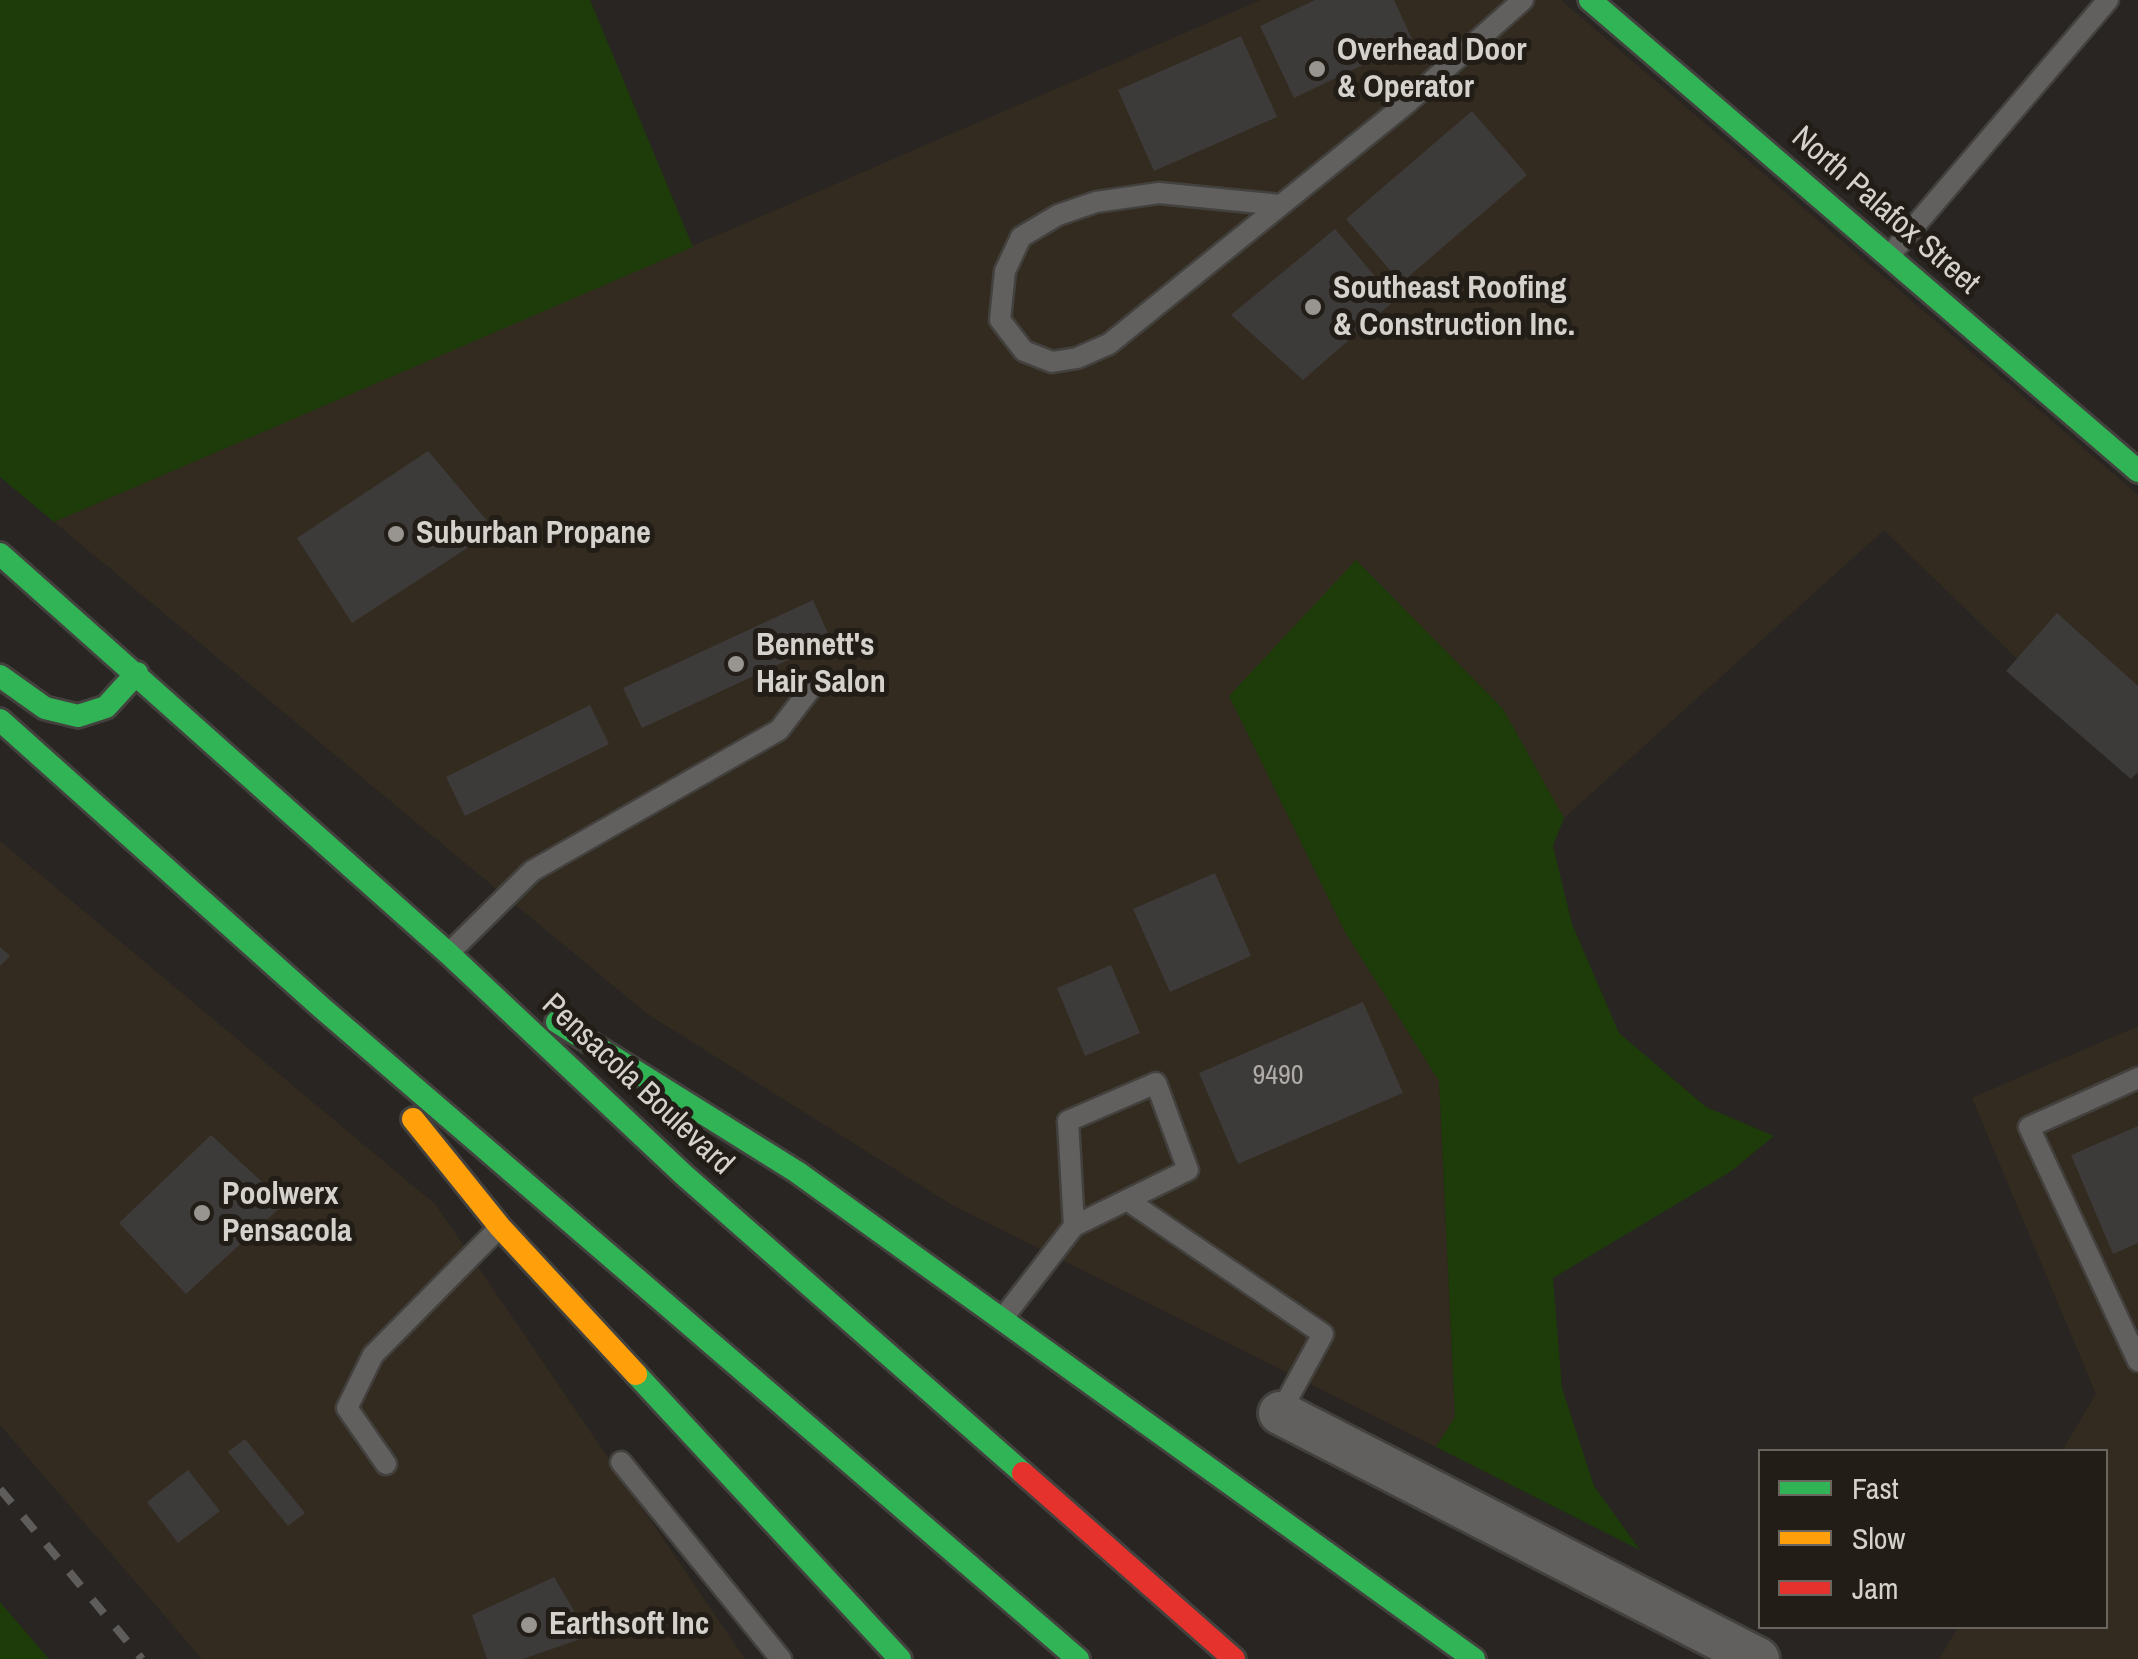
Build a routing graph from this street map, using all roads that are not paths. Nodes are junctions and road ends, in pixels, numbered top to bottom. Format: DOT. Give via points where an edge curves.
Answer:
graph roads {
  1 [pos="1523,0"];
  2 [pos="1590,0"];
  3 [pos="2108,0"];
  4 [pos="1281,205"];
  5 [pos="1888,257"];
  6 [pos="2138,471"];
  7 [pos="0,554"];
  8 [pos="137,673"];
  9 [pos="0,676"];
  10 [pos="810,691"];
  11 [pos="0,720"];
  12 [pos="449,954"];
  13 [pos="322,1008"];
  14 [pos="2138,1078"];
  15 [pos="1127,1200"];
  16 [pos="1074,1226"];
  17 [pos="500,1227"];
  18 [pos="1001,1320"];
  19 [pos="2135,1347"];
  20 [pos="1280,1413"];
  21 [pos="621,1462"];
  22 [pos="386,1464"];
  23 [pos="781,1659"];
  24 [pos="900,1659"];
  25 [pos="1078,1659"];
  26 [pos="1234,1659"];
  27 [pos="1474,1659"];
  28 [pos="1758,1659"];
  1 -- 4 [label="lane"];
  2 -- 5 [label="main road, North Palafox Street"];
  3 -- 5 [label="lane"];
  4 -- 4 [label="lane" via="1110,344 1077,358 1052,362 1024,351 1000,320 1005,271 1020,237 1058,215 1159,193"];
  5 -- 6 [label="main road, North Palafox Street"];
  7 -- 8 [label="main road, Pensacola Boulevard"];
  8 -- 9 [label="main road" via="106,707 78,716 45,708"];
  8 -- 12 [label="main road, Pensacola Boulevard"];
  10 -- 12 [label="lane" via="779,730 532,872"];
  11 -- 13 [label="main road"];
  12 -- 18 [label="main road" via="796,1172"];
  12 -- 26 [label="main road, Pensacola Boulevard" via="684,1175"];
  13 -- 17 [label="main road"];
  13 -- 25 [label="main road"];
  14 -- 19 [label="lane" via="2029,1127"];
  15 -- 16 [label="lane"];
  15 -- 16 [label="lane" via="1188,1170 1156,1083 1068,1121"];
  15 -- 20 [label="lane" via="1323,1334"];
  16 -- 18 [label="lane"];
  17 -- 22 [label="lane" via="373,1354 348,1408"];
  17 -- 24 [label="main road"];
  18 -- 27 [label="main road"];
  20 -- 28 [label="street"];
  21 -- 23 [label="lane"];
}
